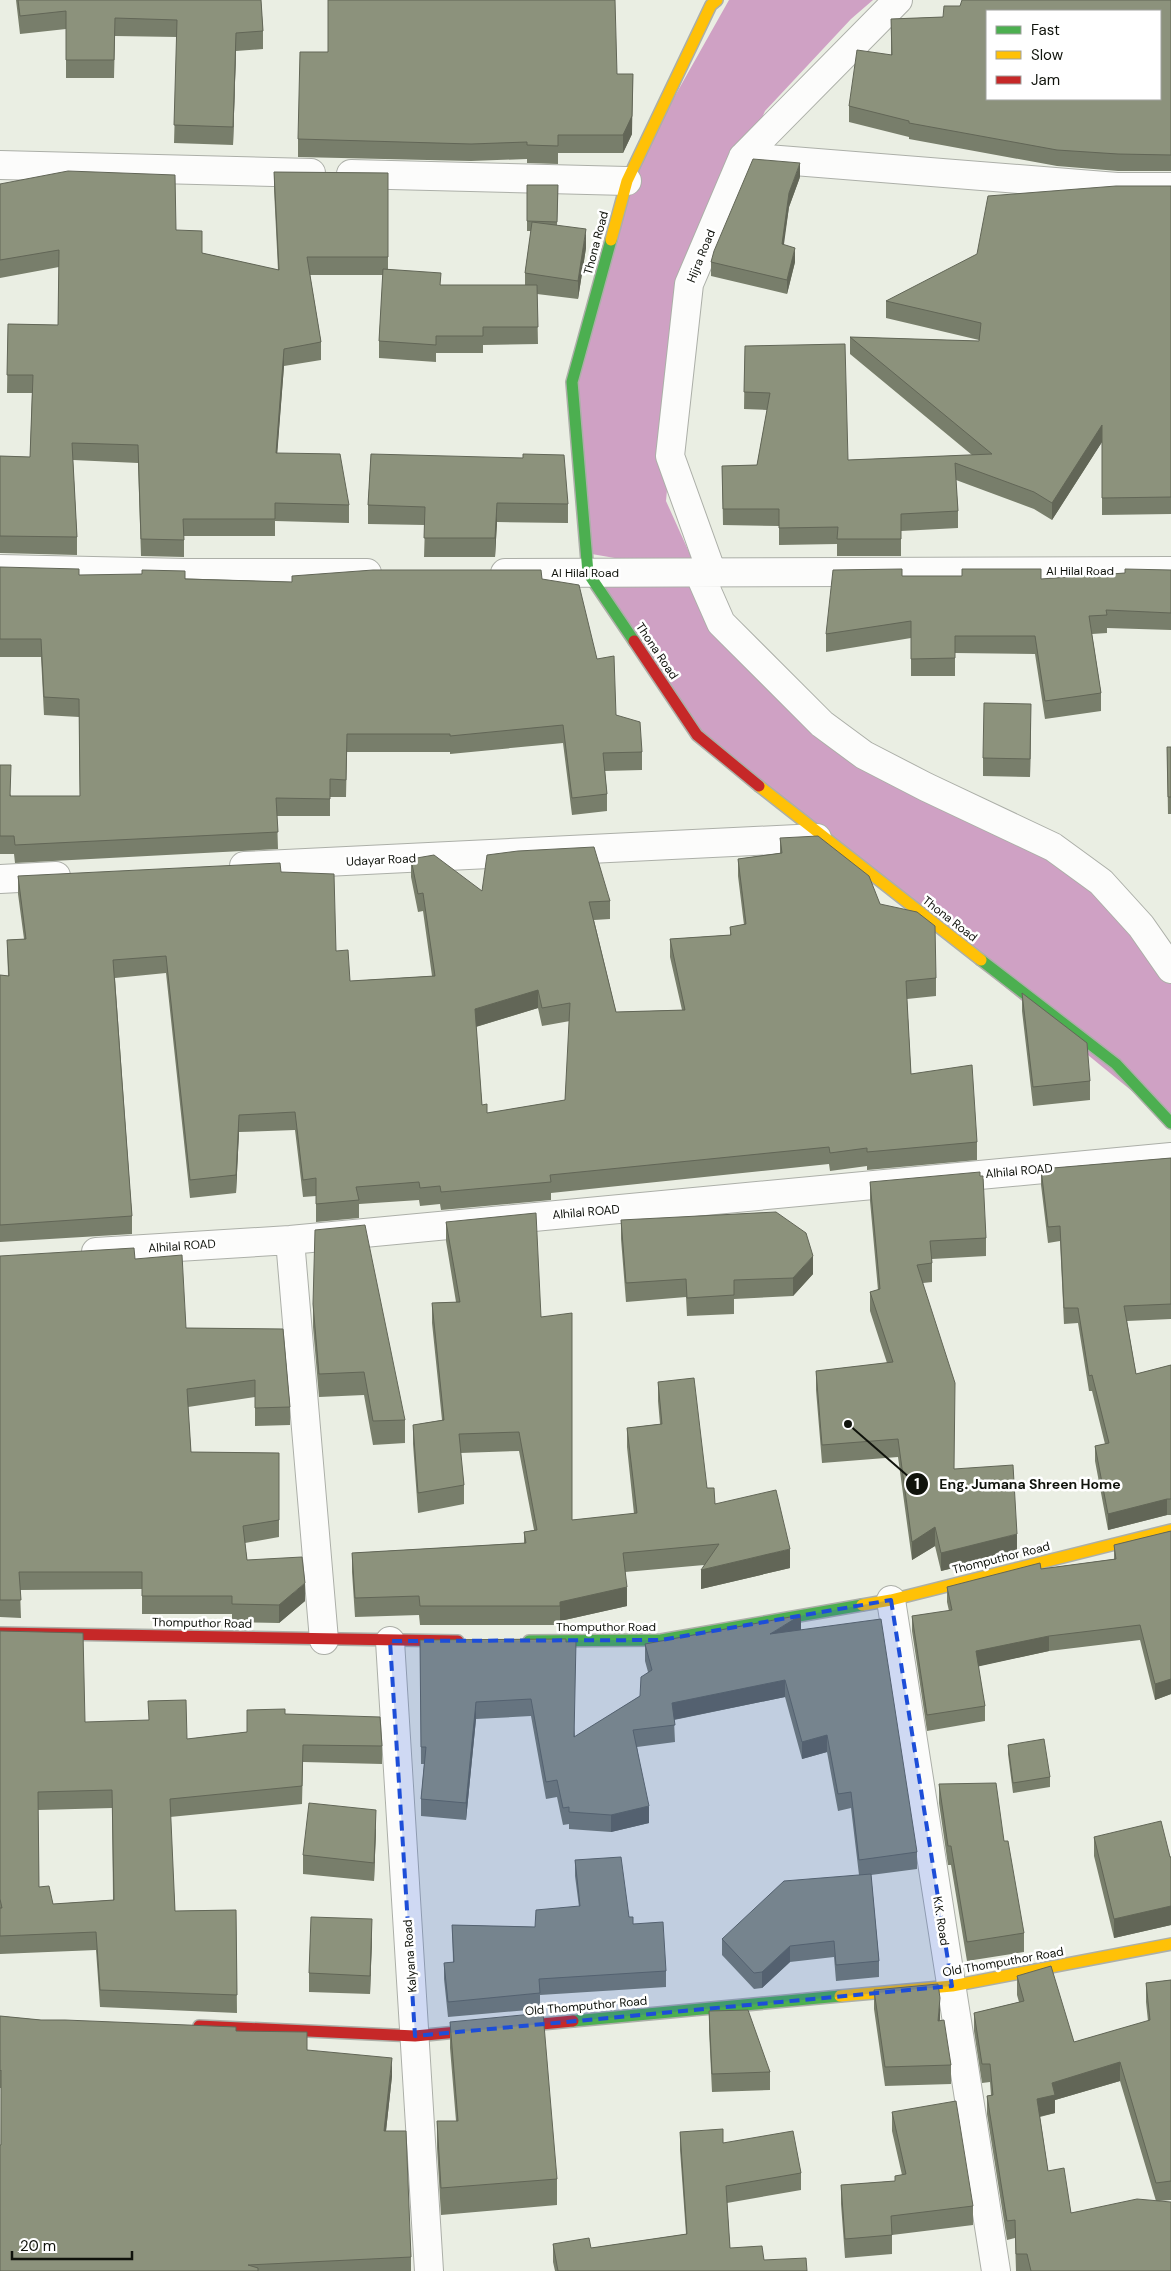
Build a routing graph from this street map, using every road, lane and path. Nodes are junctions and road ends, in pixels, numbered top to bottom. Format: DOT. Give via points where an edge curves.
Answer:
graph roads {
  1 [pos="717,0"];
  2 [pos="898,0"];
  3 [pos="743,157"];
  4 [pos="0,165"];
  5 [pos="627,181"];
  6 [pos="1171,187"];
  7 [pos="0,569"];
  8 [pos="1171,571"];
  9 [pos="392,573"];
  10 [pos="480,573"];
  11 [pos="588,573"];
  12 [pos="705,573"];
  13 [pos="822,838"];
  14 [pos="218,868"];
  15 [pos="79,875"];
  16 [pos="0,879"];
  17 [pos="1171,969"];
  18 [pos="1171,1123"];
  19 [pos="1171,1157"];
  20 [pos="290,1240"];
  21 [pos="68,1254"];
  22 [pos="1171,1530"];
  23 [pos="891,1600"];
  24 [pos="0,1632"];
  25 [pos="324,1640"];
  26 [pos="516,1640"];
  27 [pos="390,1641"];
  28 [pos="467,1641"];
  29 [pos="1171,1944"];
  30 [pos="952,1986"];
  31 [pos="183,2025"];
  32 [pos="415,2036"];
  33 [pos="429,2271"];
  34 [pos="996,2271"];
  1 -- 5 [label="street, Thona Road" via="711,5"];
  2 -- 3 [label="street, Hijra Road"];
  3 -- 6 [label="street" via="1117,187"];
  3 -- 12 [label="street, Hijra Road" via="689,284 670,456"];
  4 -- 5 [label="street"];
  5 -- 11 [label="street, Thona Road" via="572,382"];
  7 -- 9 [label="street"];
  8 -- 12 [label="street, Al Hilal Road"];
  10 -- 11 [label="street, Al Hilal Road"];
  11 -- 12 [label="street, Al Hilal Road"];
  11 -- 13 [label="street, Thona Road" via="697,735"];
  12 -- 17 [label="street, Hijra Road" via="721,623 822,724 864,755 1053,847 1101,882 1141,926"];
  13 -- 14 [label="street, Udayar Road"];
  13 -- 18 [label="street, Thona Road" via="1116,1064"];
  15 -- 16 [label="street"];
  19 -- 20 [label="street, Alhilal ROAD"];
  20 -- 21 [label="street, Alhilal ROAD"];
  20 -- 25 [label="street"];
  22 -- 23 [label="street, Thomputhor Road"];
  23 -- 26 [label="street, Thomputhor Road" via="661,1640"];
  23 -- 30 [label="street, K.K. Road"];
  24 -- 25 [label="street, Thomputhor Road"];
  25 -- 27 [label="street, Thomputhor Road"];
  27 -- 28 [label="street, Thomputhor Road"];
  27 -- 32 [label="street, Kalyana Road"];
  29 -- 30 [label="street, Old Thomputhor Road"];
  30 -- 32 [label="street, Old Thomputhor Road"];
  30 -- 34 [label="street, K.K. Road"];
  31 -- 32 [label="street, Old Thomputhor Road"];
  32 -- 33 [label="street, Kalyana Road"];
}
